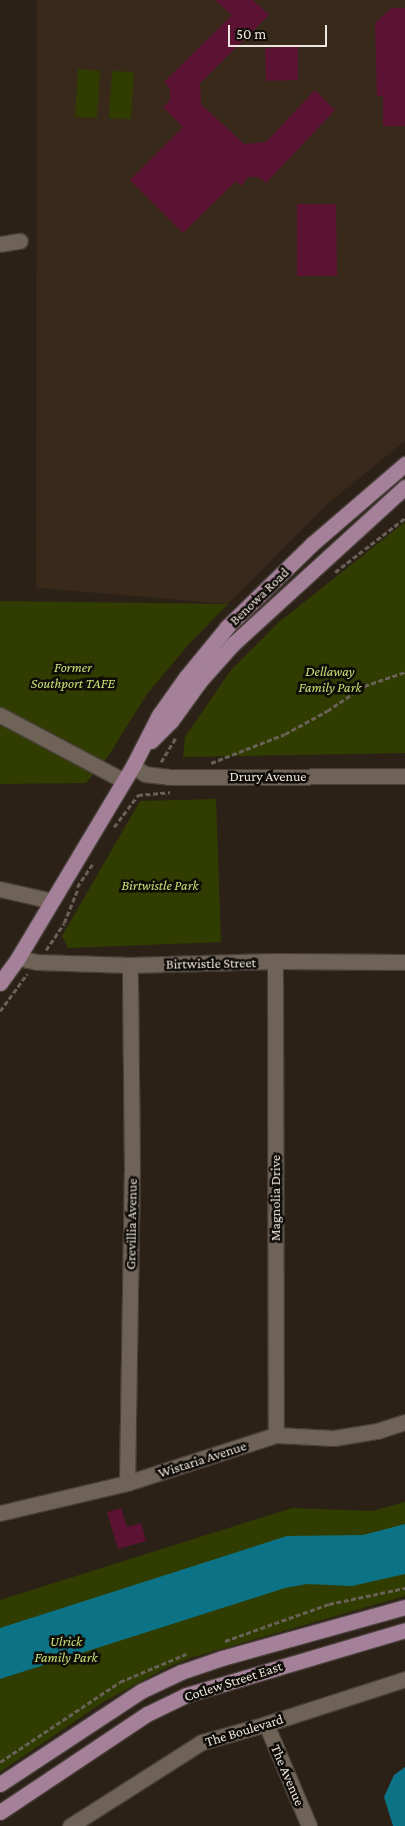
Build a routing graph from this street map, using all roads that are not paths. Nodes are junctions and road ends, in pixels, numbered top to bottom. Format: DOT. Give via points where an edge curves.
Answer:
graph roads {
  1 [pos="20,241"];
  2 [pos="0,244"];
  3 [pos="402,477"];
  4 [pos="0,715"];
  5 [pos="133,766"];
  6 [pos="405,776"];
  7 [pos="124,781"];
  8 [pos="0,889"];
  9 [pos="52,902"];
  10 [pos="18,958"];
  11 [pos="275,961"];
  12 [pos="405,962"];
  13 [pos="130,965"];
  14 [pos="0,982"];
  15 [pos="405,1422"];
  16 [pos="276,1435"];
  17 [pos="127,1483"];
  18 [pos="0,1513"];
  19 [pos="405,1607"];
  20 [pos="405,1630"];
  21 [pos="405,1678"];
  22 [pos="266,1724"];
  23 [pos="0,1784"];
  24 [pos="0,1812"];
  25 [pos="70,1826"];
  26 [pos="309,1826"];
  1 -- 2 [label="street"];
  3 -- 5 [label="main road, Benowa Road" via="312,544 228,627 159,715"];
  4 -- 7 [label="street"];
  5 -- 6 [label="street, Drury Avenue" via="145,774 169,777"];
  5 -- 7 [label="main road, Benowa Road"];
  7 -- 9 [label="main road, Benowa Road"];
  8 -- 9 [label="street"];
  9 -- 10 [label="main road, Benowa Road"];
  10 -- 13 [label="street, Birtwistle Street" via="37,962"];
  10 -- 14 [label="main road, Benowa Road"];
  11 -- 12 [label="street, Birtwistle Street"];
  11 -- 13 [label="street, Birtwistle Street"];
  11 -- 16 [label="street, Magnolia Drive"];
  13 -- 17 [label="street, Grevillia Avenue" via="132,1170"];
  15 -- 16 [label="street, Wistaria Avenue" via="377,1431 334,1438"];
  16 -- 17 [label="street, Wistaria Avenue"];
  17 -- 18 [label="street, Wistaria Avenue"];
  19 -- 23 [label="main road, Cotlew Street East" via="181,1672 141,1690"];
  20 -- 24 [label="main road, Cotlew Street East" via="186,1695 147,1714"];
  21 -- 22 [label="street, The Boulevard"];
  22 -- 25 [label="street, The Boulevard" via="202,1742"];
  22 -- 26 [label="street, The Avenue"];
}
